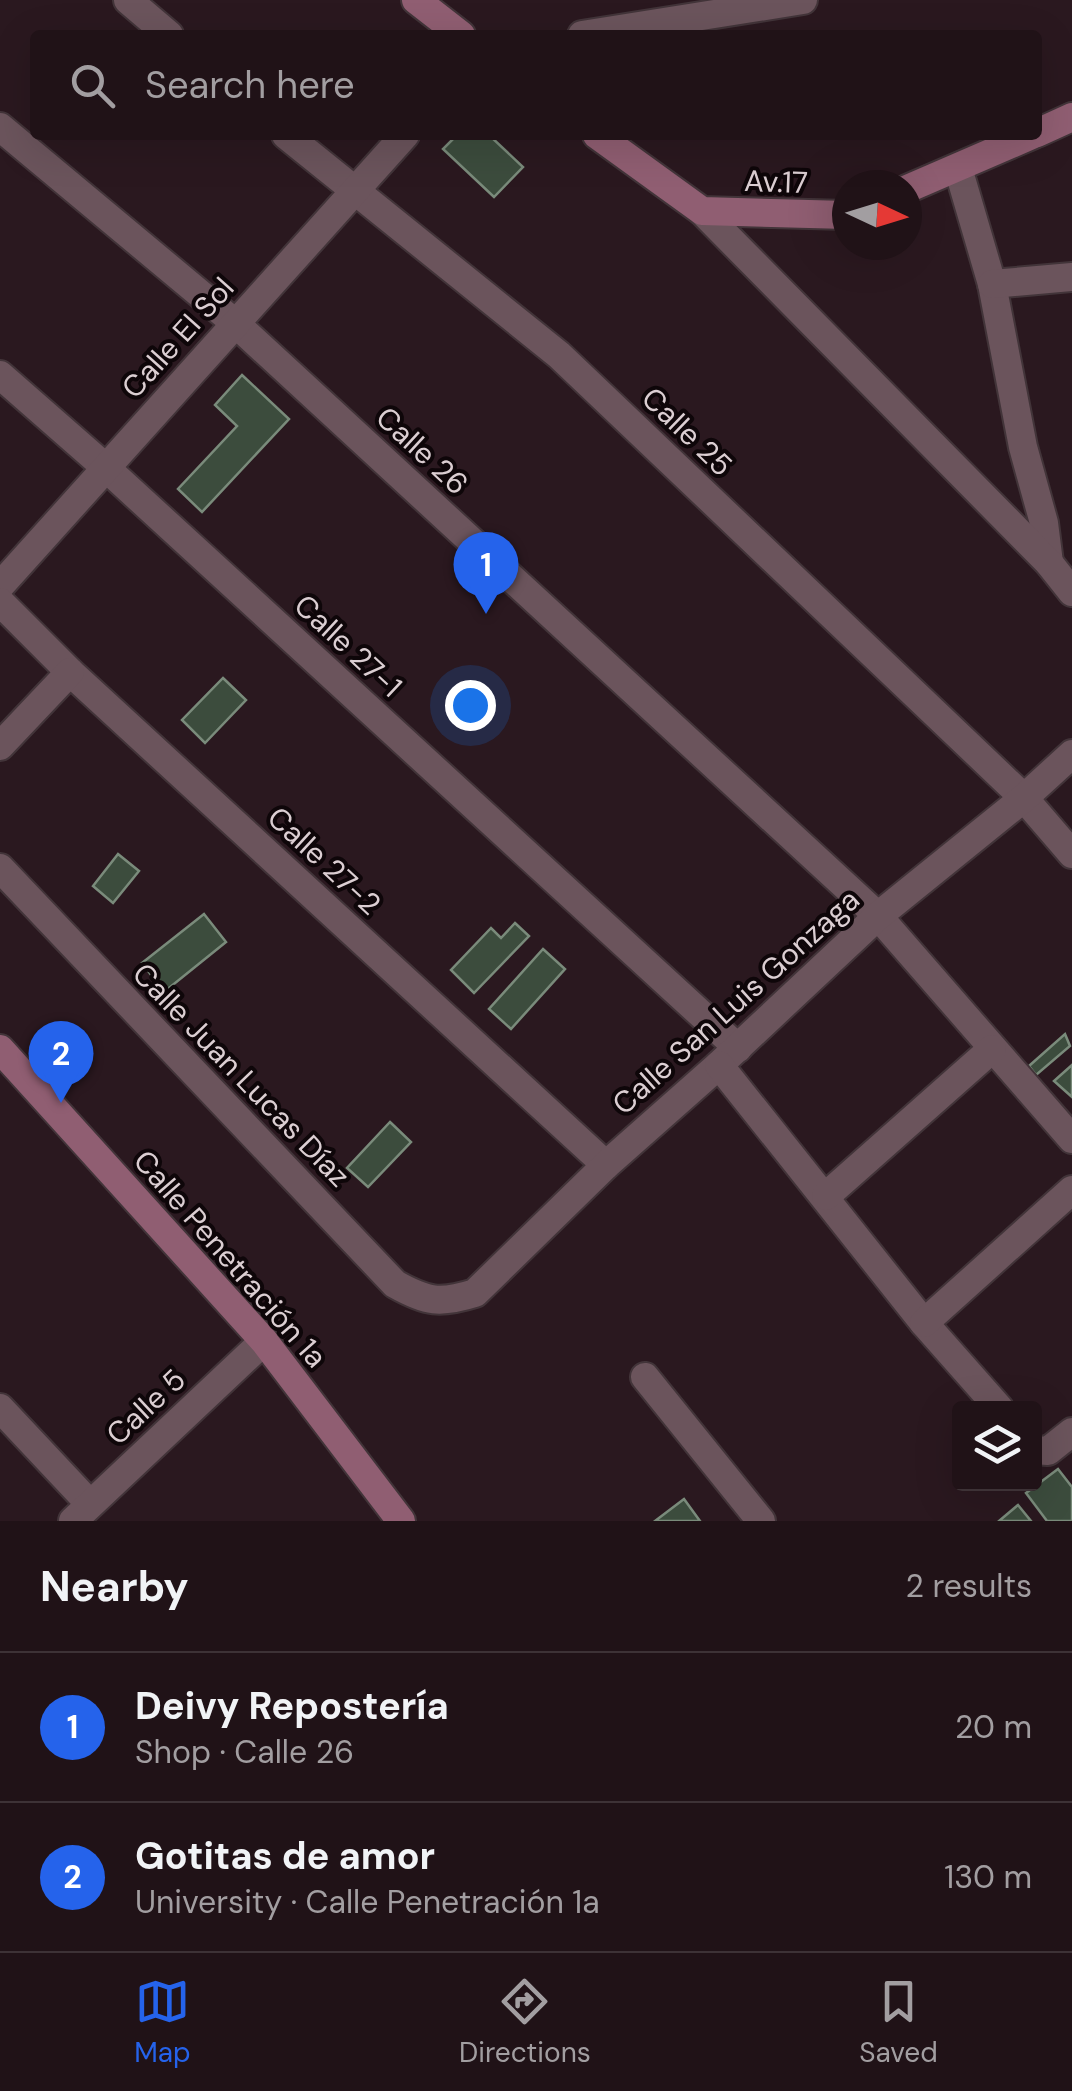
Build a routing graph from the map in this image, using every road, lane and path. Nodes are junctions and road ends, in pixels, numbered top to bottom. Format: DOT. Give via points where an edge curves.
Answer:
graph roads {
  1 [pos="128,0"];
  2 [pos="416,0"];
  3 [pos="804,0"];
  4 [pos="162,30"];
  5 [pos="455,30"];
  6 [pos="614,30"];
  7 [pos="1072,118"];
  8 [pos="0,127"];
  9 [pos="1042,131"];
  10 [pos="292,140"];
  11 [pos="401,140"];
  12 [pos="604,140"];
  13 [pos="1021,140"];
  14 [pos="958,168"];
  15 [pos="922,183"];
  16 [pos="355,191"];
  17 [pos="702,211"];
  18 [pos="832,214"];
  19 [pos="1072,277"];
  20 [pos="992,284"];
  21 [pos="235,324"];
  22 [pos="0,376"];
  23 [pos="105,467"];
  24 [pos="1049,563"];
  25 [pos="0,586"];
  26 [pos="1072,592"];
  27 [pos="0,602"];
  28 [pos="70,672"];
  29 [pos="0,746"];
  30 [pos="1072,754"];
  31 [pos="1024,798"];
  32 [pos="1072,854"];
  33 [pos="0,868"];
  34 [pos="878,916"];
  35 [pos="0,1048"];
  36 [pos="992,1049"];
  37 [pos="728,1057"];
  38 [pos="1072,1139"];
  39 [pos="606,1165"];
  40 [pos="1072,1190"];
  41 [pos="826,1196"];
  42 [pos="449,1301"];
  43 [pos="924,1323"];
  44 [pos="264,1341"];
  45 [pos="645,1376"];
  46 [pos="993,1401"];
  47 [pos="0,1408"];
  48 [pos="1072,1432"];
  49 [pos="1042,1451"];
  50 [pos="82,1513"];
  51 [pos="400,1521"];
  52 [pos="761,1521"];
  1 -- 4 [label="street"];
  2 -- 5 [label="main road"];
  3 -- 6 [label="street"];
  7 -- 9 [label="main road"];
  8 -- 21 [label="street, Calle 26"];
  10 -- 16 [label="street, Calle 25"];
  11 -- 16 [label="street, Calle El Sol"];
  12 -- 17 [label="main road"];
  13 -- 14 [label="main road"];
  14 -- 15 [label="main road"];
  14 -- 20 [label="street"];
  16 -- 21 [label="street, Calle El Sol"];
  16 -- 31 [label="street, Calle 25" via="559,355"];
  17 -- 18 [label="main road, Av.17"];
  17 -- 24 [label="street"];
  19 -- 20 [label="street"];
  20 -- 24 [label="street"];
  21 -- 23 [label="street, Calle El Sol"];
  21 -- 34 [label="street, Calle 26"];
  22 -- 23 [label="street, Calle 27-1"];
  23 -- 25 [label="street, Calle El Sol"];
  23 -- 37 [label="street, Calle 27-1"];
  24 -- 26 [label="street"];
  27 -- 28 [label="street, Calle 27-2"];
  28 -- 29 [label="street"];
  28 -- 39 [label="street, Calle 27-2"];
  30 -- 31 [label="street, Calle San Luis Gonzaga"];
  31 -- 32 [label="street, Calle 25"];
  31 -- 34 [label="street, Calle San Luis Gonzaga"];
  33 -- 42 [label="street, Calle Juan Lucas Díaz" via="394,1284 422,1299"];
  34 -- 36 [label="street, Calle 26"];
  34 -- 37 [label="street, Calle San Luis Gonzaga"];
  35 -- 44 [label="main road, Calle Penetración 1a"];
  36 -- 38 [label="street, Calle 26"];
  36 -- 41 [label="street"];
  37 -- 39 [label="street, Calle San Luis Gonzaga"];
  37 -- 41 [label="street, Calle 27-1"];
  39 -- 42 [label="street, Calle San Luis Gonzaga" via="486,1283"];
  40 -- 43 [label="street"];
  41 -- 43 [label="street, Calle 27-1"];
  43 -- 46 [label="street, Calle 27-1"];
  44 -- 50 [label="street, Calle 5"];
  44 -- 51 [label="main road, Calle Penetración 1a"];
  45 -- 52 [label="street"];
  47 -- 50 [label="street"];
  48 -- 49 [label="street"];
}
